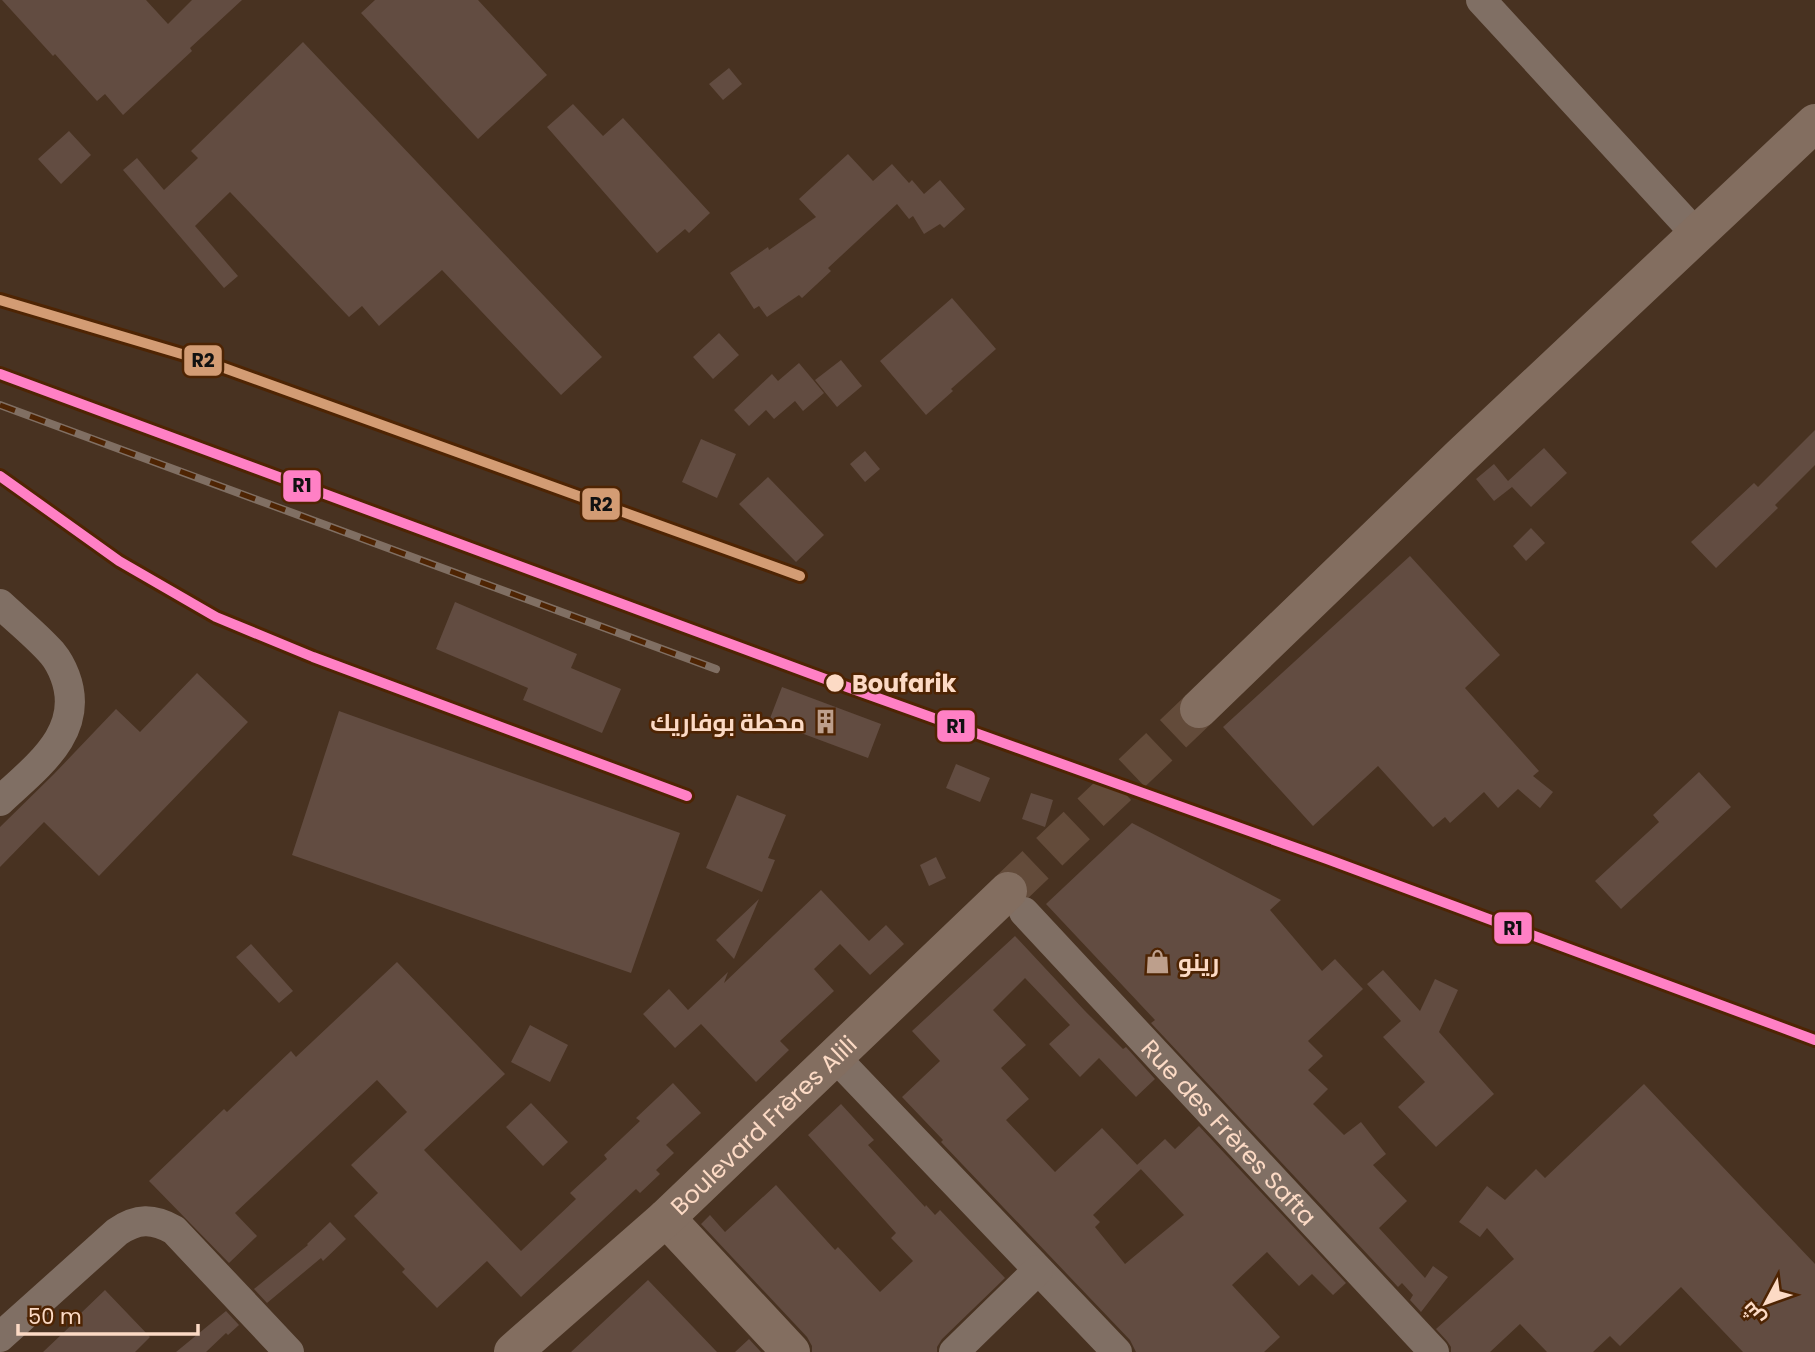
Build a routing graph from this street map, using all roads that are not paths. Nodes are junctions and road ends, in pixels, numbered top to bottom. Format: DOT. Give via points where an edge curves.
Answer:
graph roads {
  1 [pos="1481,0"];
  2 [pos="1815,123"];
  3 [pos="1697,234"];
  4 [pos="0,604"];
  5 [pos="1199,709"];
  6 [pos="0,801"];
  7 [pos="1016,902"];
  8 [pos="835,1057"];
  9 [pos="666,1218"];
  10 [pos="1038,1270"];
  11 [pos="0,1337"];
  12 [pos="289,1352"];
  13 [pos="513,1352"];
  14 [pos="791,1352"];
  15 [pos="954,1352"];
  16 [pos="1116,1352"];
  17 [pos="1434,1352"];
  1 -- 3 [label="street"];
  2 -- 3 [label="main road"];
  3 -- 5 [label="main road"];
  4 -- 6 [label="street" via="53,654 69,688 71,708 55,745"];
  7 -- 8 [label="main road, Boulevard Frères Alili"];
  7 -- 17 [label="street, Rue des Frères Safta"];
  8 -- 9 [label="main road, Boulevard Frères Alili"];
  8 -- 10 [label="street"];
  9 -- 13 [label="main road, Boulevard Frères Alili"];
  9 -- 14 [label="main road"];
  10 -- 15 [label="street"];
  10 -- 16 [label="street"];
  11 -- 12 [label="street" via="117,1232 136,1222 156,1222 174,1230"];
}
